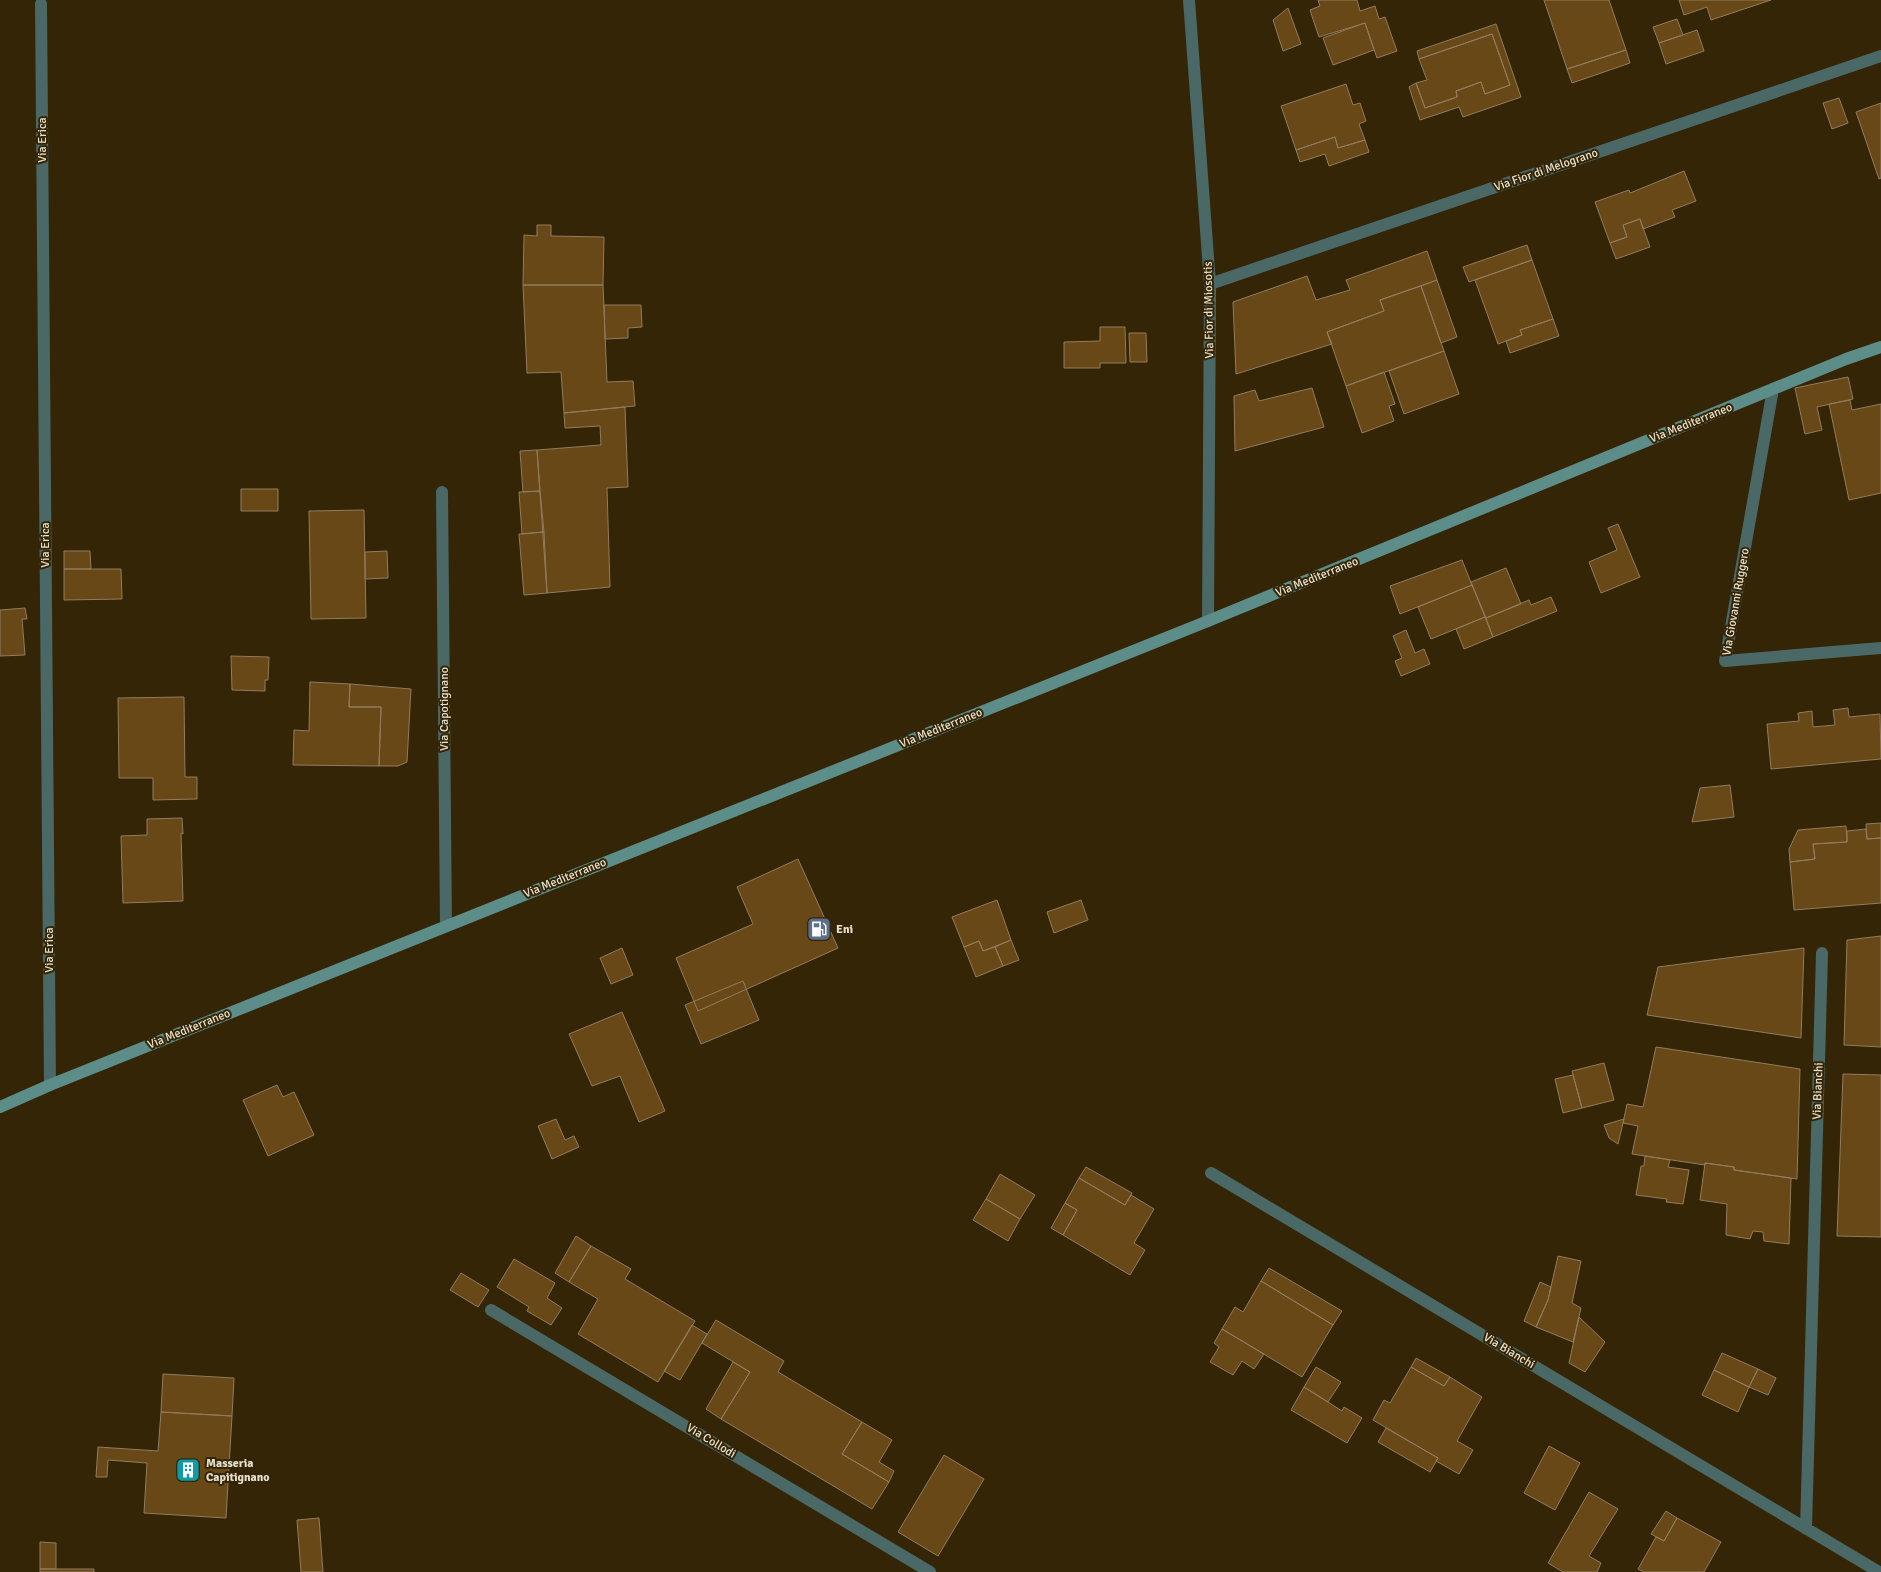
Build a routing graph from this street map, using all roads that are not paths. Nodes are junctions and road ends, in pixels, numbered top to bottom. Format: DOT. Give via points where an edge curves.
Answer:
graph roads {
  1 [pos="1189,0"];
  2 [pos="41,4"];
  3 [pos="1881,56"];
  4 [pos="1210,284"];
  5 [pos="1881,347"];
  6 [pos="1773,389"];
  7 [pos="442,492"];
  8 [pos="1208,621"];
  9 [pos="1881,648"];
  10 [pos="446,926"];
  11 [pos="1822,953"];
  12 [pos="50,1085"];
  13 [pos="0,1107"];
  14 [pos="1211,1173"];
  15 [pos="491,1310"];
  16 [pos="1806,1529"];
  17 [pos="930,1572"];
  18 [pos="1879,1572"];
  1 -- 4 [label="street, Via Fior di Miosotis"];
  2 -- 12 [label="street, Via Erica"];
  3 -- 4 [label="street, Via Fior di Melograno"];
  4 -- 8 [label="street, Via Fior di Miosotis"];
  5 -- 6 [label="main road, Via Mediterraneo"];
  6 -- 8 [label="main road, Via Mediterraneo"];
  6 -- 9 [label="street, Via Giovanni Ruggero" via="1725,661"];
  7 -- 10 [label="street, Via Capotignano"];
  8 -- 10 [label="main road, Via Mediterraneo"];
  10 -- 12 [label="main road, Via Mediterraneo"];
  11 -- 16 [label="street, Via Bianchi"];
  12 -- 13 [label="main road, Via Mediterraneo"];
  14 -- 16 [label="street, Via Bianchi"];
  15 -- 17 [label="street, Via Collodi"];
  16 -- 18 [label="street, Via Bianchi"];
}
